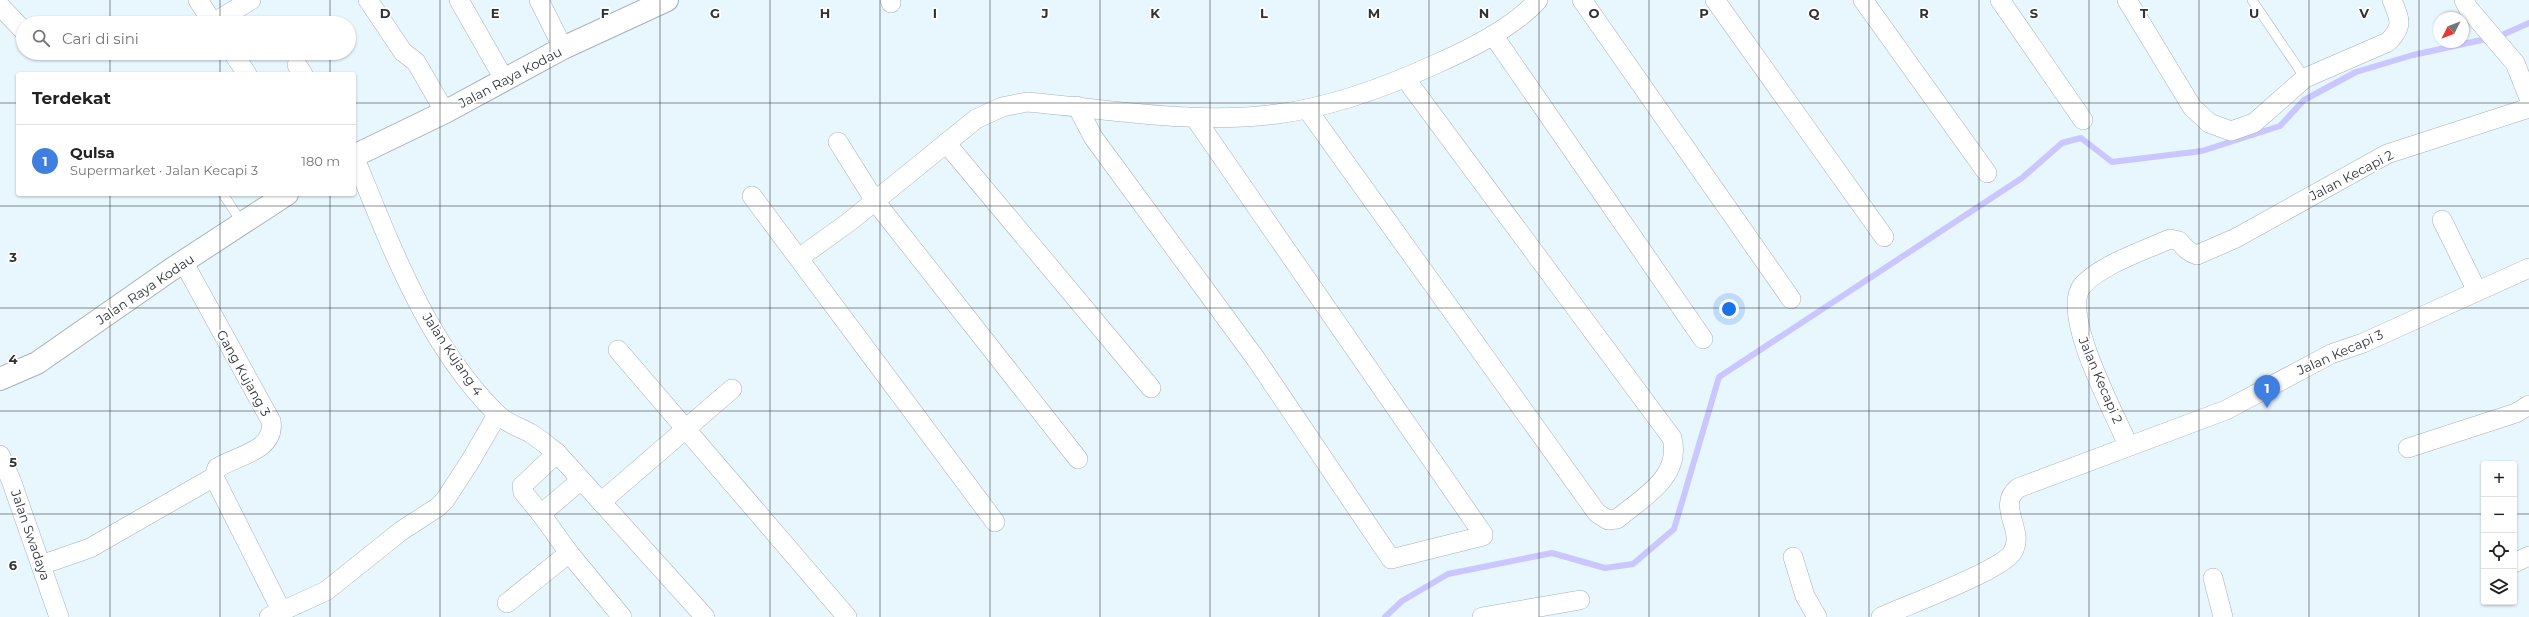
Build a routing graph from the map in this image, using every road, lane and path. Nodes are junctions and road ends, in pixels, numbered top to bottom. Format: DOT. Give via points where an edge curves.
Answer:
graph roads {
  1 [pos="198,0"];
  2 [pos="251,0"];
  3 [pos="368,0"];
  4 [pos="460,0"];
  5 [pos="539,0"];
  6 [pos="668,0"];
  7 [pos="1538,0"];
  8 [pos="1582,0"];
  9 [pos="1715,0"];
  10 [pos="1862,0"];
  11 [pos="2000,0"];
  12 [pos="2127,0"];
  13 [pos="2252,0"];
  14 [pos="2392,0"];
  15 [pos="2464,0"];
  16 [pos="0,6"];
  17 [pos="208,16"];
  18 [pos="225,16"];
  19 [pos="16,23"];
  20 [pos="1493,35"];
  21 [pos="563,48"];
  22 [pos="238,60"];
  23 [pos="246,72"];
  24 [pos="1405,78"];
  25 [pos="2305,78"];
  26 [pos="504,79"];
  27 [pos="2529,98"];
  28 [pos="1076,106"];
  29 [pos="2529,108"];
  30 [pos="1307,109"];
  31 [pos="445,112"];
  32 [pos="1195,118"];
  33 [pos="2083,120"];
  34 [pos="838,142"];
  35 [pos="946,143"];
  36 [pos="356,155"];
  37 [pos="356,161"];
  38 [pos="1987,174"];
  39 [pos="224,196"];
  40 [pos="284,196"];
  41 [pos="752,196"];
  42 [pos="875,201"];
  43 [pos="2442,220"];
  44 [pos="242,223"];
  45 [pos="1884,237"];
  46 [pos="799,258"];
  47 [pos="184,263"];
  48 [pos="2529,268"];
  49 [pos="2477,291"];
  50 [pos="1791,299"];
  51 [pos="1703,339"];
  52 [pos="618,350"];
  53 [pos="0,379"];
  54 [pos="1150,388"];
  55 [pos="732,389"];
  56 [pos="2529,405"];
  57 [pos="497,415"];
  58 [pos="685,429"];
  59 [pos="2128,445"];
  60 [pos="2408,448"];
  61 [pos="557,453"];
  62 [pos="0,455"];
  63 [pos="1078,459"];
  64 [pos="214,477"];
  65 [pos="581,480"];
  66 [pos="601,502"];
  67 [pos="541,514"];
  68 [pos="995,522"];
  69 [pos="569,553"];
  70 [pos="2529,556"];
  71 [pos="1793,557"];
  72 [pos="2517,562"];
  73 [pos="41,565"];
  74 [pos="2213,578"];
  75 [pos="1580,600"];
  76 [pos="507,603"];
  77 [pos="276,614"];
  78 [pos="59,617"];
  79 [pos="622,617"];
  80 [pos="705,617"];
  81 [pos="847,617"];
  82 [pos="1482,617"];
  83 [pos="1817,617"];
  84 [pos="1880,617"];
  85 [pos="2223,617"];
  1 -- 17 [label="street"];
  2 -- 18 [label="street"];
  3 -- 31 [label="street" via="403,52 416,62"];
  4 -- 26 [label="street"];
  5 -- 21 [label="street"];
  6 -- 21 [label="street, Jalan Raya Kodau"];
  7 -- 20 [label="street"];
  8 -- 50 [label="street"];
  9 -- 45 [label="street"];
  10 -- 38 [label="street"];
  11 -- 33 [label="street"];
  12 -- 25 [label="street" via="2192,107 2209,122 2231,131 2254,123"];
  13 -- 25 [label="lane"];
  14 -- 25 [label="street" via="2400,20 2398,32 2388,42"];
  15 -- 27 [label="street" via="2515,63"];
  16 -- 19 [label="street"];
  20 -- 24 [label="street"];
  20 -- 51 [label="street"];
  21 -- 26 [label="street, Jalan Raya Kodau"];
  22 -- 23 [label="street"];
  24 -- 30 [label="street" via="1359,95"];
  24 -- 30 [label="street" via="1672,438 1673,464 1662,482 1617,519 1608,520 1597,513"];
  26 -- 31 [label="street, Jalan Raya Kodau"];
  28 -- 32 [label="street"];
  28 -- 32 [label="street" via="1093,137 1256,359 1390,558 1483,536"];
  28 -- 35 [label="street" via="1027,102 1002,107 976,119"];
  29 -- 59 [label="street, Jalan Kecapi 2" via="2387,154 2236,238 2201,254 2192,254 2179,241 2170,239 2101,271 2082,286 2076,298 2076,312 2084,344"];
  30 -- 32 [label="street" via="1276,115"];
  31 -- 36 [label="street, Jalan Raya Kodau"];
  34 -- 42 [label="street"];
  35 -- 42 [label="street"];
  35 -- 54 [label="street"];
  37 -- 57 [label="street, Jalan Kujang 4" via="399,265 434,331 467,380"];
  39 -- 44 [label="lane"];
  40 -- 44 [label="street, Jalan Raya Kodau"];
  41 -- 46 [label="street"];
  42 -- 46 [label="street"];
  42 -- 63 [label="street"];
  43 -- 49 [label="street"];
  44 -- 47 [label="street, Jalan Raya Kodau"];
  46 -- 68 [label="street"];
  47 -- 53 [label="street, Jalan Raya Kodau" via="37,363"];
  47 -- 64 [label="street, Gang Kujang 3" via="272,427 268,439 260,446 217,468"];
  48 -- 49 [label="street, Jalan Kecapi 3"];
  49 -- 59 [label="street, Jalan Kecapi 3" via="2363,343 2331,354 2226,410"];
  52 -- 58 [label="street"];
  55 -- 58 [label="street"];
  56 -- 60 [label="street" via="2516,413"];
  57 -- 61 [label="street, Jalan Kujang 4" via="532,434"];
  57 -- 77 [label="street" via="445,500 438,507 401,531 326,592"];
  58 -- 66 [label="street"];
  58 -- 81 [label="street"];
  59 -- 84 [label="street" via="2018,488 2009,498 2008,505 2016,540 2008,558 1991,570"];
  61 -- 65 [label="street, Jalan Kujang 4"];
  61 -- 67 [label="street" via="522,486 523,492"];
  62 -- 73 [label="street, Jalan Swadaya" via="12,480"];
  64 -- 73 [label="street, Gang Kujang 3" via="90,548"];
  64 -- 77 [label="street"];
  65 -- 66 [label="street, Jalan Kujang 4"];
  65 -- 67 [label="street"];
  66 -- 80 [label="street, Jalan Kujang 4"];
  67 -- 69 [label="street"];
  69 -- 76 [label="street"];
  69 -- 79 [label="street"];
  70 -- 72 [label="street"];
  71 -- 83 [label="street" via="1804,596"];
  73 -- 78 [label="street, Jalan Swadaya"];
  74 -- 85 [label="street"];
  75 -- 82 [label="street"];
}
